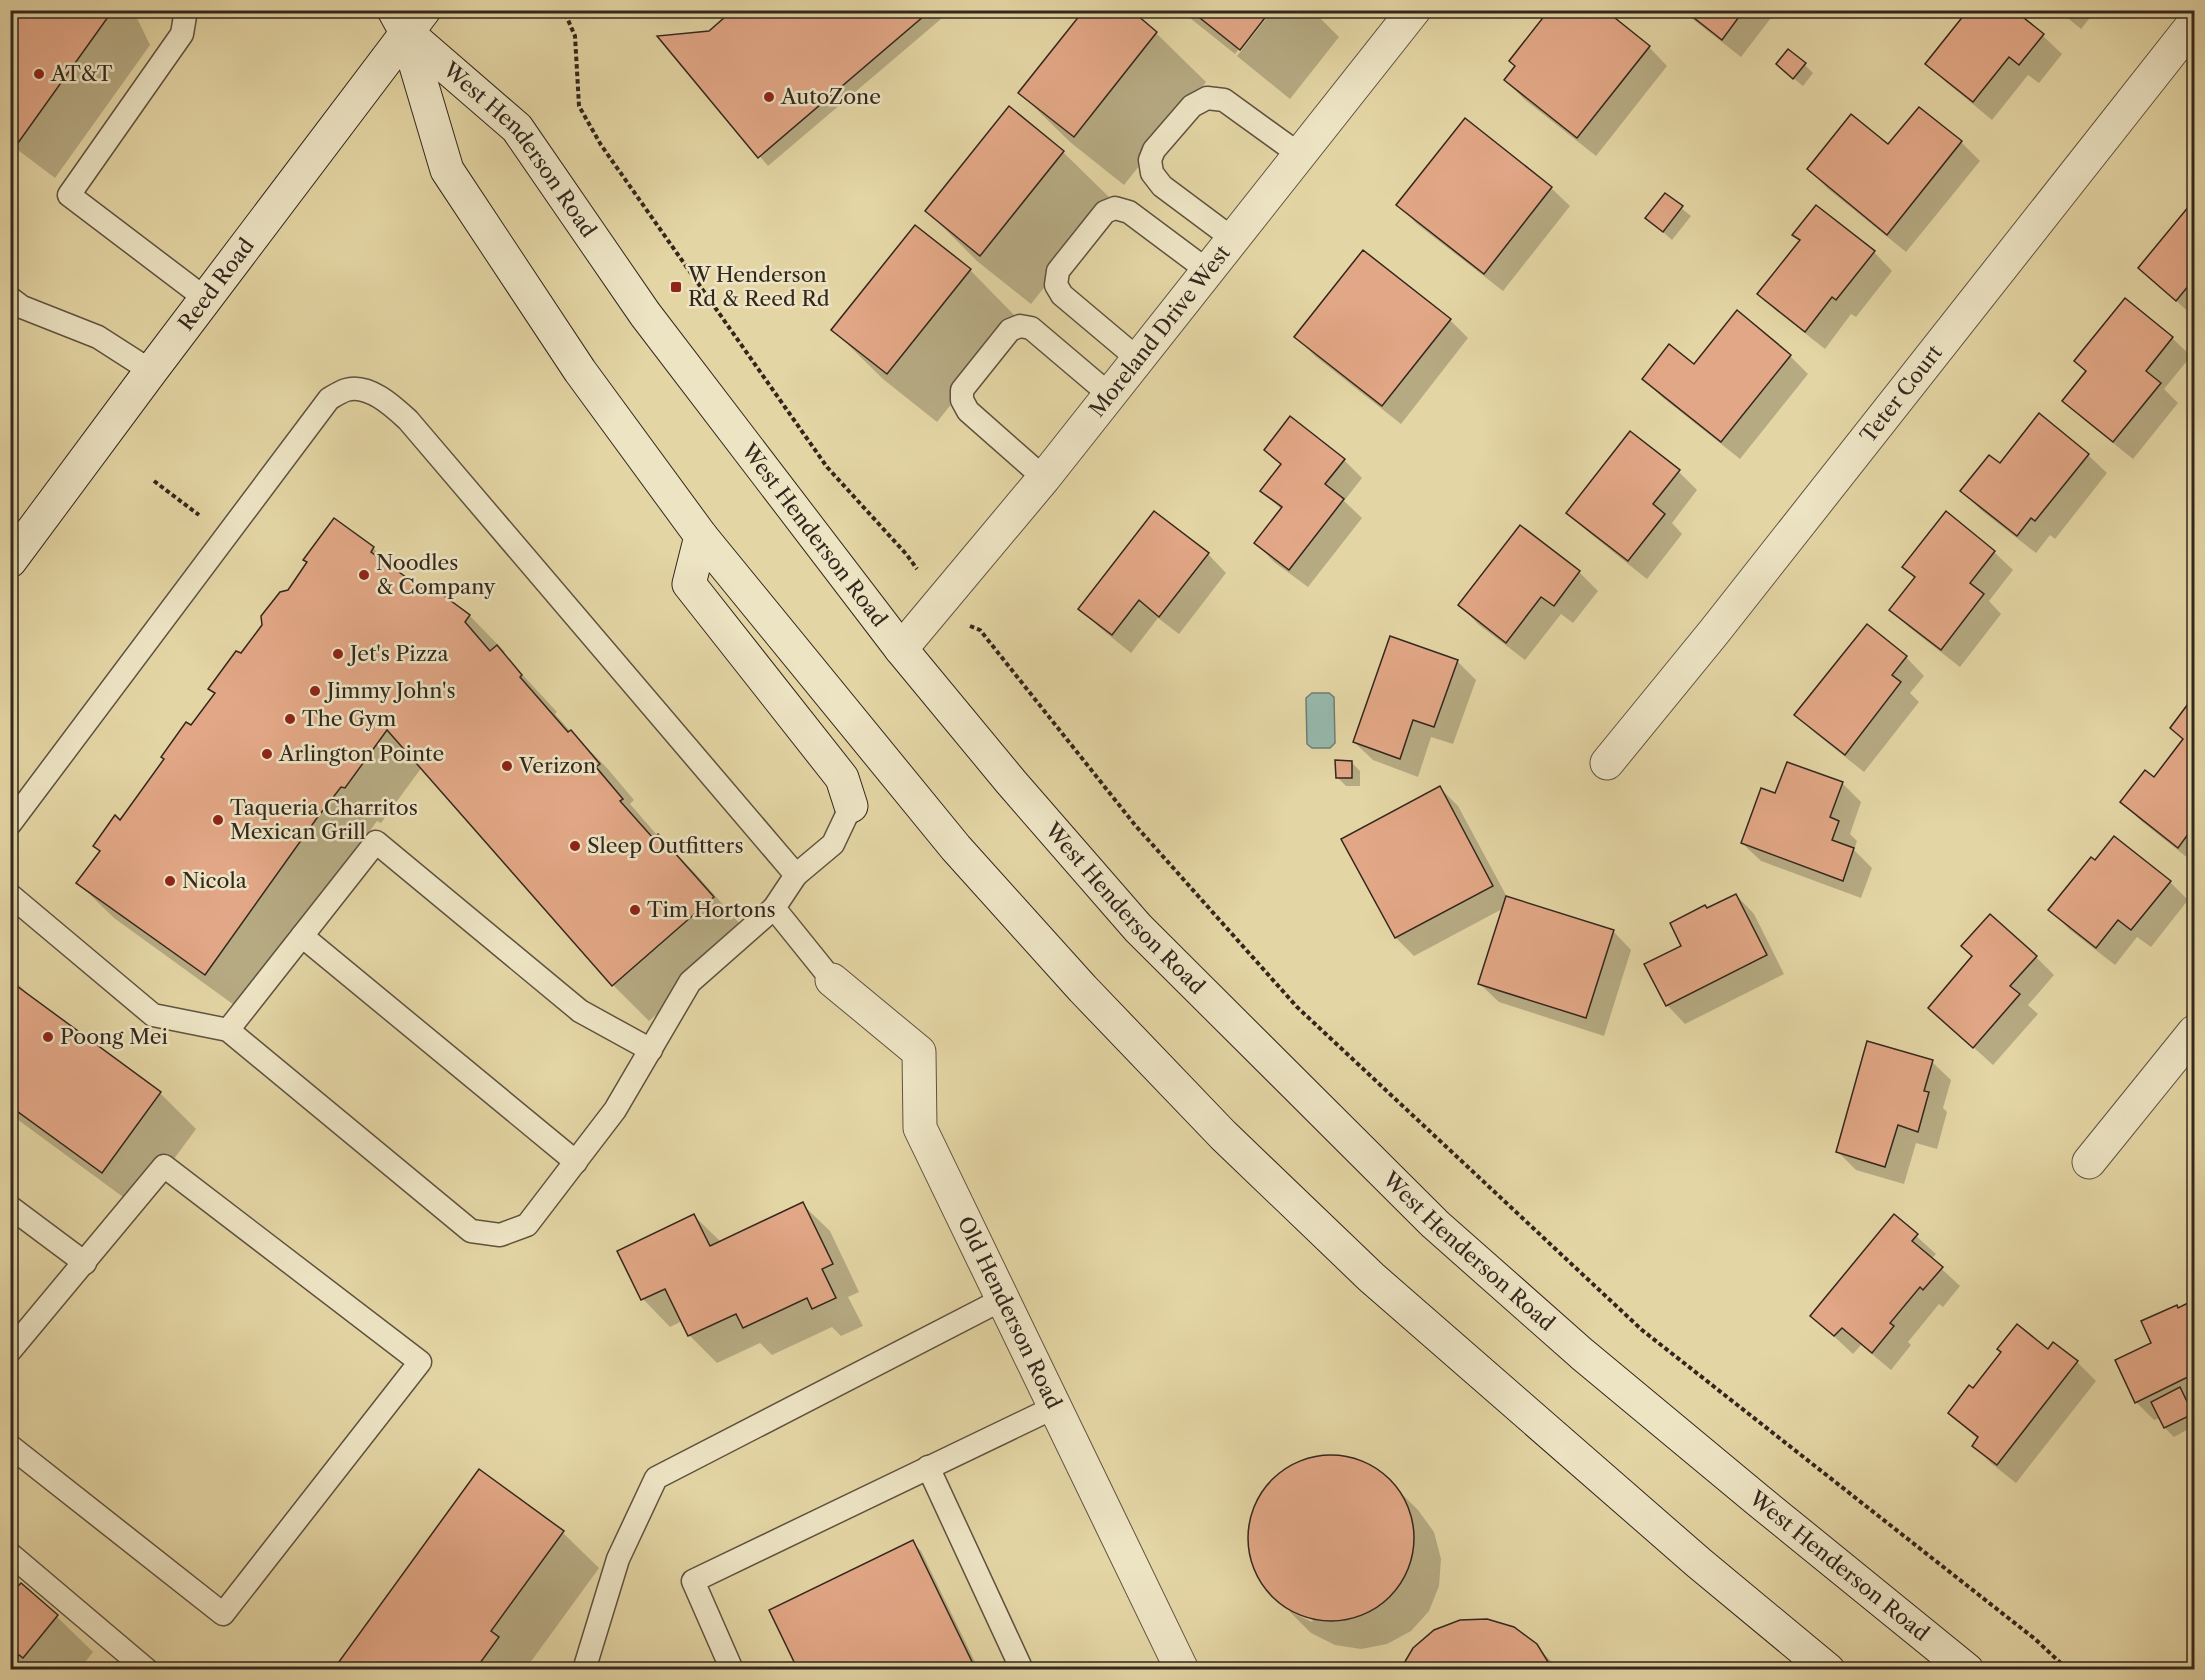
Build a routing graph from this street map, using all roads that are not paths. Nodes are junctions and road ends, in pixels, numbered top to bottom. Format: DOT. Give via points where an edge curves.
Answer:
graph roads {
  1 [pos="186,10"];
  2 [pos="1411,12"];
  3 [pos="408,18"];
  4 [pos="2194,24"];
  5 [pos="1300,155"];
  6 [pos="1233,239"];
  7 [pos="1208,271"];
  8 [pos="10,298"];
  9 [pos="206,299"];
  10 [pos="1138,359"];
  11 [pos="151,371"];
  12 [pos="1110,395"];
  13 [pos="1044,478"];
  14 [pos="700,536"];
  15 [pos="10,561"];
  16 [pos="901,649"];
  17 [pos="1607,763"];
  18 [pos="851,806"];
  19 [pos="10,824"];
  20 [pos="795,875"];
  21 [pos="10,895"];
  22 [pos="774,908"];
  23 [pos="302,936"];
  24 [pos="832,980"];
  25 [pos="228,1030"];
  26 [pos="2194,1032"];
  27 [pos="651,1050"];
  28 [pos="576,1162"];
  29 [pos="2090,1162"];
  30 [pos="10,1207"];
  31 [pos="85,1263"];
  32 [pos="1003,1299"];
  33 [pos="10,1351"];
  34 [pos="1054,1407"];
  35 [pos="10,1446"];
  36 [pos="928,1467"];
  37 [pos="10,1554"];
  38 [pos="147,1670"];
  39 [pos="584,1670"];
  40 [pos="732,1670"];
  41 [pos="1022,1670"];
  42 [pos="1182,1670"];
  43 [pos="1828,1670"];
  44 [pos="1967,1670"];
  1 -- 9 [label="lane" via="183,34 69,195"];
  2 -- 5 [label="main road, Moreland Drive West"];
  3 -- 9 [label="main road, Reed Road"];
  3 -- 14 [label="main road, West Henderson Road" via="447,170 580,371"];
  3 -- 16 [label="main road, West Henderson Road" via="517,128 645,314"];
  4 -- 17 [label="main road, Teter Court"];
  5 -- 6 [label="main road, Moreland Drive West"];
  5 -- 6 [label="lane" via="1224,100 1207,98 1192,106 1155,150 1150,160 1152,173 1162,186"];
  6 -- 7 [label="main road, Moreland Drive West"];
  7 -- 10 [label="main road, Moreland Drive West"];
  7 -- 10 [label="lane" via="1129,212 1115,208 1098,220 1058,271 1056,285 1062,295"];
  8 -- 11 [label="lane" via="22,307 98,337"];
  9 -- 11 [label="main road, Reed Road"];
  10 -- 12 [label="main road, Moreland Drive West"];
  11 -- 15 [label="main road, Reed Road"];
  12 -- 13 [label="main road, Moreland Drive West"];
  12 -- 13 [label="lane" via="1031,328 1020,326 1010,330 996,347 963,390 962,400 969,411"];
  13 -- 16 [label="main road, Moreland Drive West"];
  14 -- 18 [label="main road" via="689,584 842,778"];
  14 -- 43 [label="main road, West Henderson Road" via="956,848 1083,990 1224,1135 1371,1277 1698,1563"];
  16 -- 44 [label="main road, West Henderson Road" via="1138,928 1435,1224 1582,1354"];
  18 -- 20 [label="lane" via="833,844"];
  19 -- 20 [label="lane" via="329,399 348,389 388,401 408,420"];
  20 -- 22 [label="lane"];
  21 -- 25 [label="lane" via="153,1015"];
  22 -- 24 [label="lane"];
  22 -- 27 [label="lane" via="690,982"];
  23 -- 25 [label="lane"];
  23 -- 27 [label="lane" via="376,842 580,1011"];
  23 -- 28 [label="lane"];
  24 -- 32 [label="main road, Old Henderson Road" via="919,1052 920,1128"];
  25 -- 28 [label="lane" via="471,1231 500,1235 527,1225"];
  26 -- 29 [label="main road"];
  27 -- 28 [label="lane" via="615,1110"];
  30 -- 31 [label="lane"];
  31 -- 33 [label="lane"];
  31 -- 35 [label="lane" via="164,1166 420,1362 223,1614"];
  32 -- 34 [label="main road, Old Henderson Road"];
  32 -- 39 [label="lane" via="656,1479 618,1558"];
  34 -- 36 [label="lane"];
  34 -- 42 [label="main road, Old Henderson Road"];
  36 -- 40 [label="lane" via="693,1581"];
  36 -- 41 [label="lane"];
  37 -- 38 [label="lane"];
}
